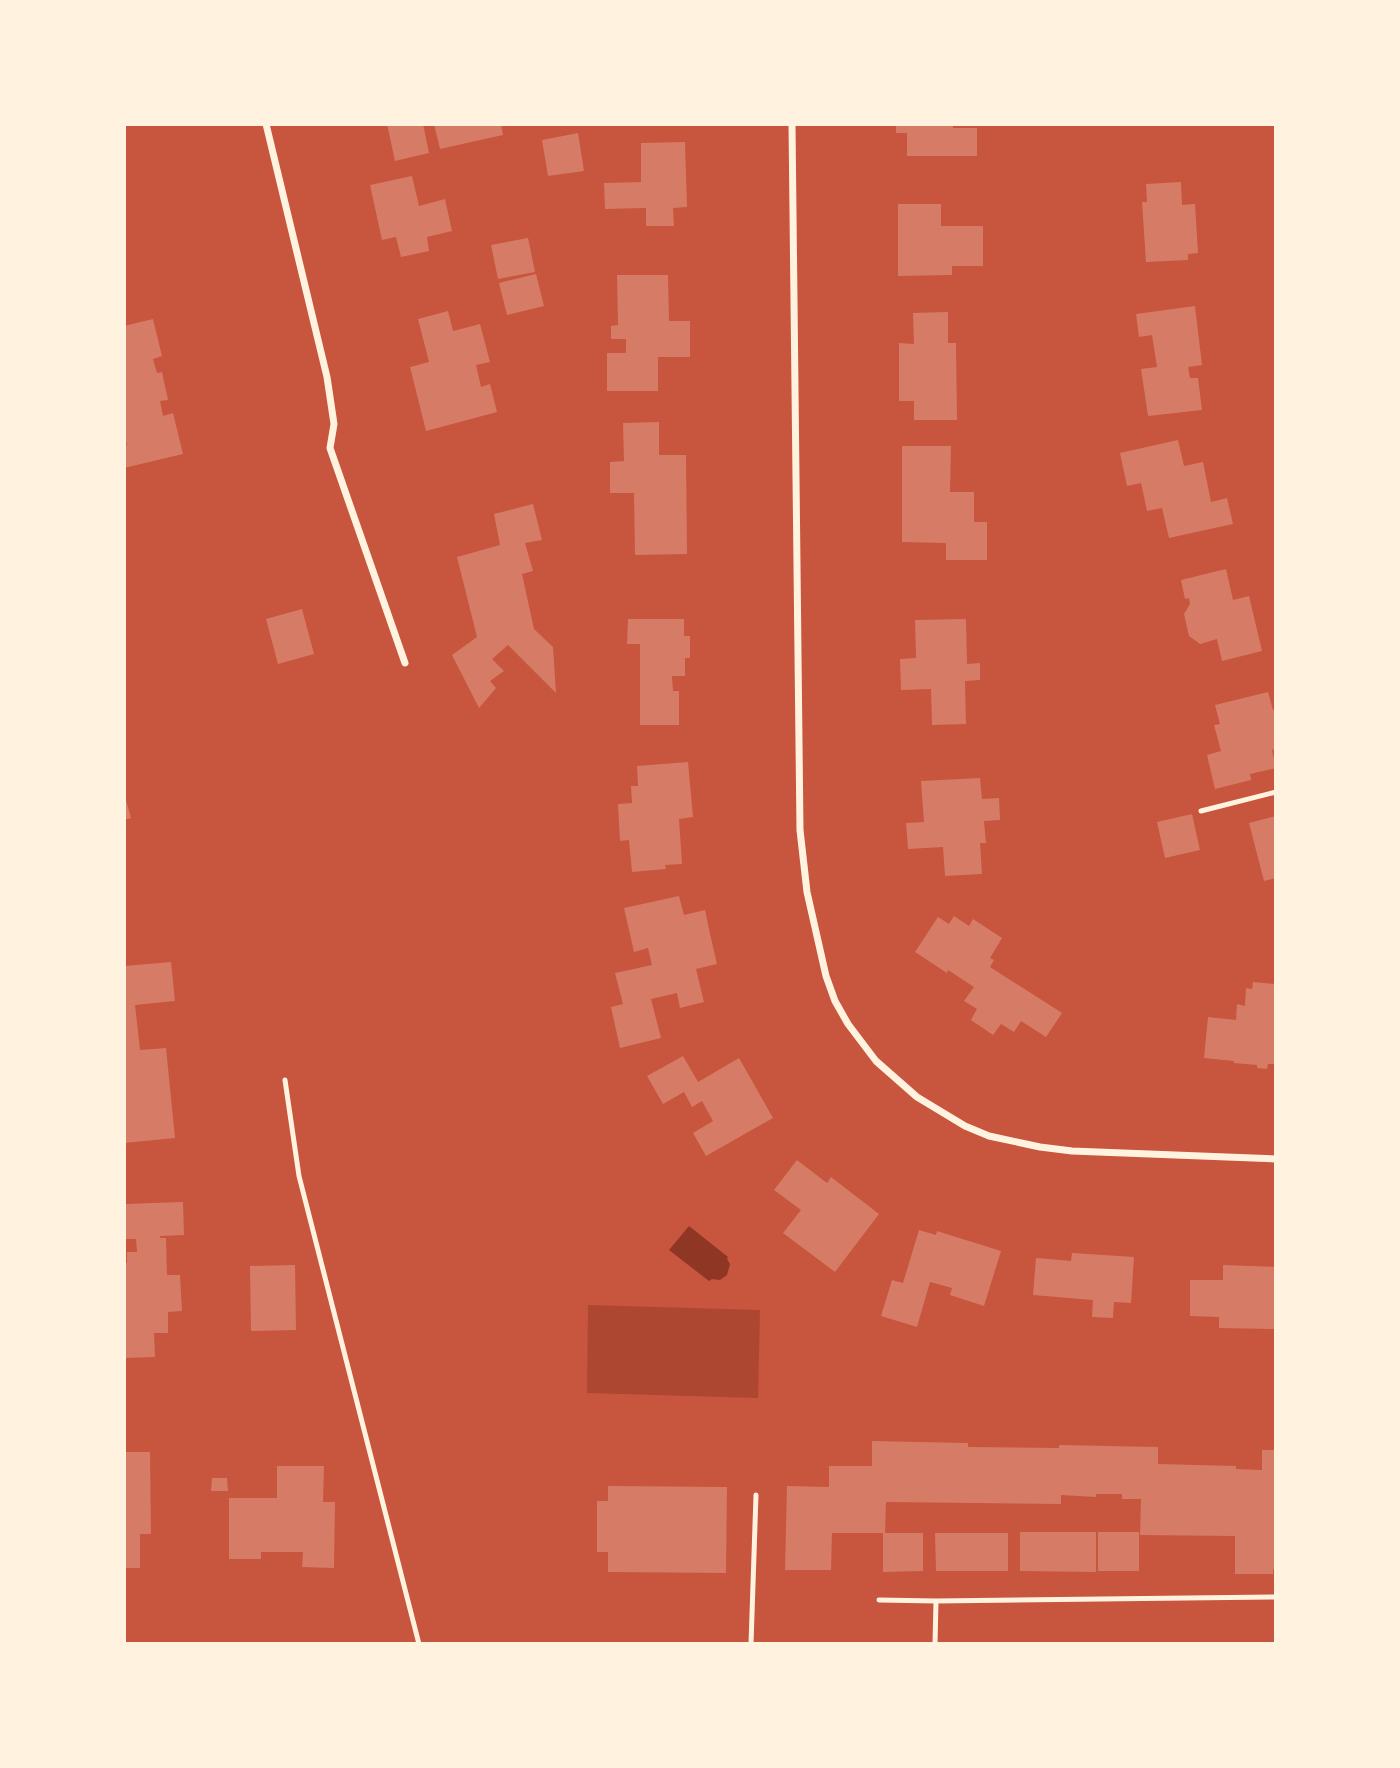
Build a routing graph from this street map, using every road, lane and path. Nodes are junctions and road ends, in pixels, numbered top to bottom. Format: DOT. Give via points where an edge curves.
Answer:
graph roads {
  1 [pos="266,124"];
  2 [pos="792,124"];
  3 [pos="405,663"];
  4 [pos="1276,792"];
  5 [pos="1201,811"];
  6 [pos="285,1080"];
  7 [pos="1276,1159"];
  8 [pos="756,1494"];
  9 [pos="1276,1597"];
  10 [pos="879,1600"];
  11 [pos="936,1601"];
  12 [pos="419,1644"];
  13 [pos="751,1644"];
  14 [pos="935,1644"];
  1 -- 3 [label="street" via="327,377 334,424 330,448"];
  2 -- 7 [label="street" via="800,830 807,892 835,1001 876,1060 917,1097 989,1136 1072,1151"];
  4 -- 5 [label="lane"];
  6 -- 12 [label="lane" via="299,1176"];
  8 -- 13 [label="lane"];
  9 -- 11 [label="lane"];
  10 -- 11 [label="lane"];
  11 -- 14 [label="lane"];
}
